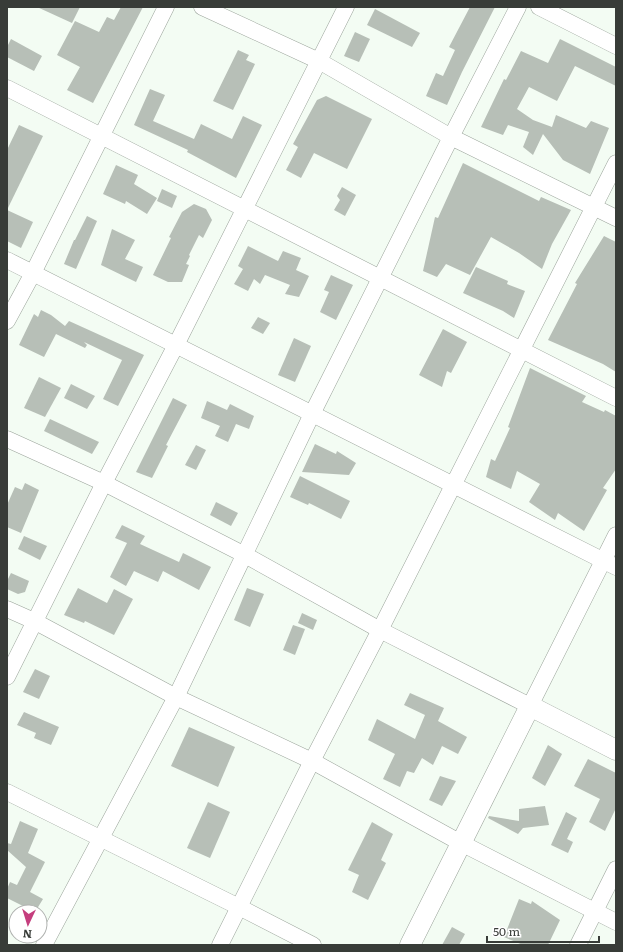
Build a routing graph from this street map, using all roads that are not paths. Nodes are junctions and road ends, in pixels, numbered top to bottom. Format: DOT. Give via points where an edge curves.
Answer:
graph roads {
  1 [pos="166,7"];
  2 [pos="202,7"];
  3 [pos="346,7"];
  4 [pos="518,7"];
  5 [pos="539,7"];
  6 [pos="616,46"];
  7 [pos="319,61"];
  8 [pos="7,88"];
  9 [pos="102,136"];
  10 [pos="451,137"];
  11 [pos="616,163"];
  12 [pos="594,207"];
  13 [pos="245,209"];
  14 [pos="616,218"];
  15 [pos="7,260"];
  16 [pos="33,274"];
  17 [pos="381,278"];
  18 [pos="7,321"];
  19 [pos="176,345"];
  20 [pos="522,350"];
  21 [pos="616,398"];
  22 [pos="312,414"];
  23 [pos="7,439"];
  24 [pos="104,483"];
  25 [pos="453,485"];
  26 [pos="616,535"];
  27 [pos="244,555"];
  28 [pos="610,564"];
  29 [pos="7,609"];
  30 [pos="34,621"];
  31 [pos="380,630"];
  32 [pos="7,677"];
  33 [pos="176,697"];
  34 [pos="530,706"];
  35 [pos="616,750"];
  36 [pos="312,761"];
  37 [pos="7,792"];
  38 [pos="100,839"];
  39 [pos="461,843"];
  40 [pos="616,869"];
  41 [pos="239,907"];
  42 [pos="595,911"];
  43 [pos="616,922"];
  44 [pos="44,945"];
  45 [pos="220,945"];
  46 [pos="313,945"];
  47 [pos="410,945"];
  48 [pos="578,945"];
  1 -- 9 [label="street"];
  2 -- 7 [label="street"];
  3 -- 7 [label="street"];
  4 -- 10 [label="street"];
  5 -- 6 [label="street"];
  7 -- 10 [label="street"];
  7 -- 13 [label="street"];
  8 -- 9 [label="street"];
  9 -- 13 [label="street"];
  9 -- 16 [label="street"];
  10 -- 12 [label="street"];
  10 -- 17 [label="street"];
  11 -- 12 [label="street"];
  12 -- 14 [label="street"];
  12 -- 20 [label="street"];
  13 -- 17 [label="street"];
  13 -- 19 [label="street"];
  15 -- 16 [label="street"];
  16 -- 18 [label="street"];
  16 -- 19 [label="street"];
  17 -- 20 [label="street"];
  17 -- 22 [label="street"];
  19 -- 22 [label="street"];
  19 -- 24 [label="street"];
  20 -- 21 [label="street"];
  20 -- 25 [label="street"];
  22 -- 25 [label="street"];
  22 -- 27 [label="street"];
  23 -- 24 [label="street"];
  24 -- 27 [label="street"];
  24 -- 30 [label="street"];
  25 -- 28 [label="street"];
  25 -- 31 [label="street"];
  26 -- 28 [label="street"];
  27 -- 31 [label="street"];
  27 -- 33 [label="street"];
  28 -- 34 [label="street"];
  29 -- 30 [label="street"];
  30 -- 32 [label="street"];
  30 -- 33 [label="street"];
  31 -- 34 [label="street"];
  31 -- 36 [label="street"];
  33 -- 36 [label="street"];
  33 -- 38 [label="street"];
  34 -- 35 [label="street"];
  34 -- 39 [label="street"];
  36 -- 39 [label="street"];
  36 -- 41 [label="street"];
  37 -- 38 [label="street"];
  38 -- 41 [label="street"];
  38 -- 44 [label="street"];
  39 -- 42 [label="street"];
  39 -- 47 [label="street"];
  40 -- 42 [label="street"];
  41 -- 45 [label="street"];
  41 -- 46 [label="street"];
  42 -- 43 [label="street"];
  42 -- 48 [label="street"];
}
